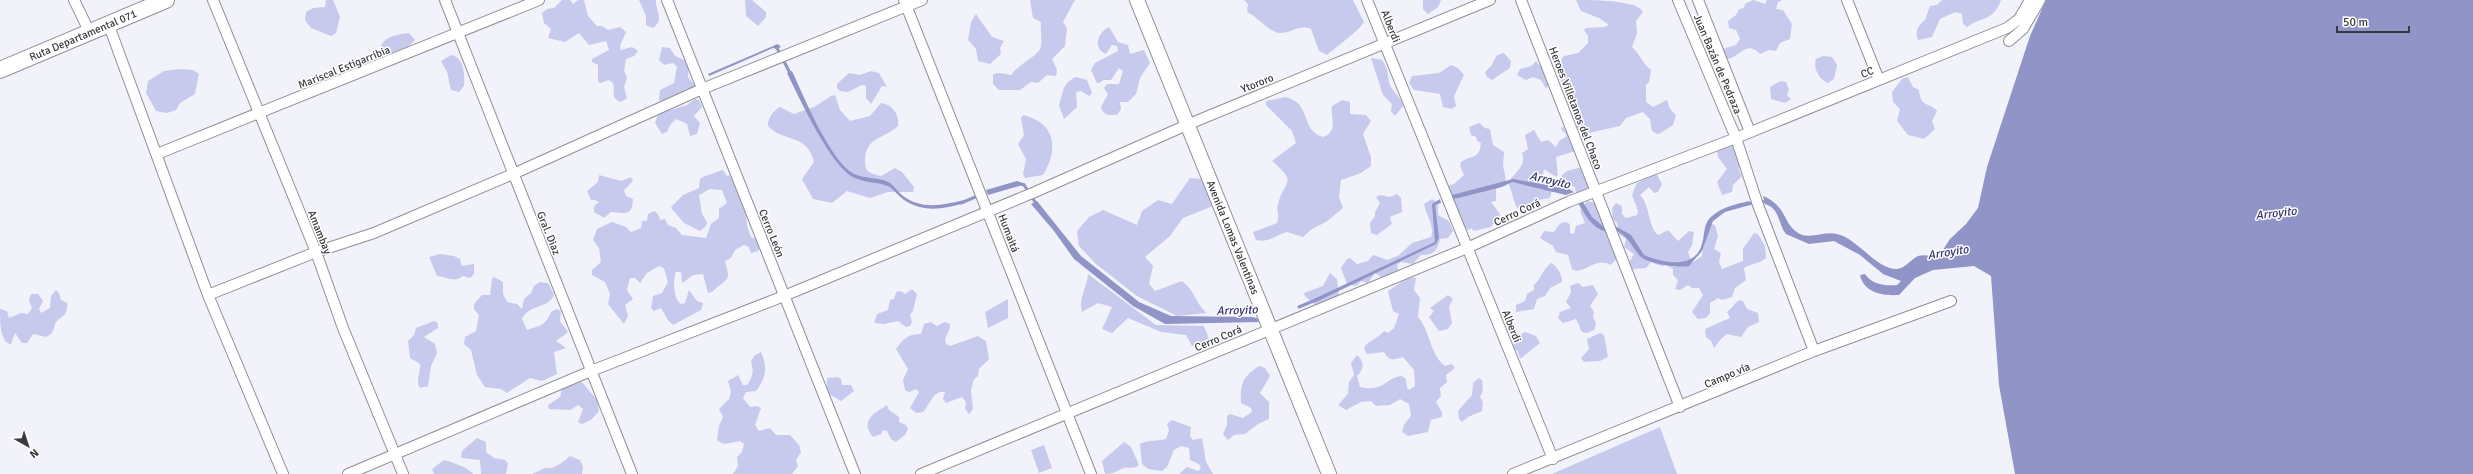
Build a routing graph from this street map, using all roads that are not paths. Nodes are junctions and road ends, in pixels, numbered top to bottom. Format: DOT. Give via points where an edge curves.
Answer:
graph roads {
  1 [pos="74,0"];
  2 [pos="166,0"];
  3 [pos="212,0"];
  4 [pos="445,0"];
  5 [pos="539,0"];
  6 [pos="667,0"];
  7 [pos="922,0"];
  8 [pos="1137,0"];
  9 [pos="1367,0"];
  10 [pos="1490,0"];
  11 [pos="1521,0"];
  12 [pos="1678,0"];
  13 [pos="1698,0"];
  14 [pos="1848,0"];
  15 [pos="2030,0"];
  16 [pos="2040,0"];
  17 [pos="905,3"];
  18 [pos="108,23"];
  19 [pos="89,31"];
  20 [pos="458,34"];
  21 [pos="2009,41"];
  22 [pos="1385,44"];
  23 [pos="0,70"];
  24 [pos="1879,80"];
  25 [pos="702,89"];
  26 [pos="259,115"];
  27 [pos="1189,124"];
  28 [pos="1750,132"];
  29 [pos="1736,138"];
  30 [pos="157,154"];
  31 [pos="513,174"];
  32 [pos="1595,192"];
  33 [pos="987,211"];
  34 [pos="1467,248"];
  35 [pos="316,252"];
  36 [pos="208,295"];
  37 [pos="784,296"];
  38 [pos="1951,301"];
  39 [pos="1267,322"];
  40 [pos="1814,351"];
  41 [pos="591,371"];
  42 [pos="1680,407"];
  43 [pos="1066,414"];
  44 [pos="394,455"];
  45 [pos="1553,458"];
  46 [pos="283,474"];
  47 [pos="348,474"];
  48 [pos="402,474"];
  49 [pos="632,474"];
  50 [pos="855,474"];
  51 [pos="921,474"];
  52 [pos="1091,474"];
  53 [pos="1329,474"];
  54 [pos="1513,474"];
  1 -- 19 [label="street"];
  2 -- 18 [label="main road, Ruta Departamental 071"];
  3 -- 26 [label="street, Amambay"];
  4 -- 20 [label="street, Gral. Diaz"];
  5 -- 20 [label="street, Mariscal Estigarribia"];
  6 -- 25 [label="street, Cerro León"];
  7 -- 17 [label="street"];
  8 -- 27 [label="street, Avenida Lomas Valentinas"];
  9 -- 22 [label="street, Alberdi"];
  10 -- 22 [label="street, Ytororo"];
  11 -- 32 [label="street, Heroes Villetanos del Chaco"];
  12 -- 29 [label="street, Juan Bazán de Pedraza"];
  13 -- 28 [label="street"];
  14 -- 24 [label="street"];
  15 -- 24 [label="street, CC" via="2019,19 2007,28"];
  16 -- 21 [label="street" via="2023,29"];
  17 -- 25 [label="street" via="796,52"];
  17 -- 33 [label="street, Humaitá"];
  18 -- 19 [label="main road, Ruta Departamental 071"];
  18 -- 30 [label="street"];
  19 -- 23 [label="main road, Ruta Departamental 071"];
  20 -- 26 [label="street, Mariscal Estigarribia"];
  20 -- 31 [label="street, Gral. Diaz"];
  22 -- 27 [label="street, Ytororo"];
  22 -- 34 [label="street, Alberdi"];
  24 -- 28 [label="street, CC"];
  25 -- 31 [label="street"];
  25 -- 37 [label="street, Cerro León"];
  26 -- 30 [label="street, Mariscal Estigarribia"];
  26 -- 35 [label="street, Amambay"];
  27 -- 33 [label="street, Ytororo"];
  27 -- 39 [label="street, Avenida Lomas Valentinas"];
  28 -- 29 [label="street, CC"];
  29 -- 32 [label="street"];
  29 -- 40 [label="street, Juan Bazán de Pedraza" via="1758,205"];
  30 -- 36 [label="street"];
  31 -- 35 [label="street" via="374,233"];
  31 -- 41 [label="street, Gral. Diaz"];
  32 -- 34 [label="street, Cerro Corá"];
  32 -- 42 [label="street, Heroes Villetanos del Chaco"];
  33 -- 37 [label="street, Ytororo"];
  33 -- 43 [label="street, Humaitá"];
  34 -- 39 [label="street, Cerro Corá"];
  34 -- 45 [label="street, Alberdi"];
  35 -- 36 [label="street"];
  35 -- 44 [label="street, Amambay" via="343,328"];
  36 -- 46 [label="street"];
  37 -- 41 [label="street, Ytororo"];
  37 -- 50 [label="street, Cerro León"];
  38 -- 40 [label="street, Campo vía"];
  39 -- 43 [label="street, Cerro Corá"];
  39 -- 53 [label="street, Avenida Lomas Valentinas"];
  40 -- 42 [label="street, Campo vía"];
  41 -- 44 [label="street, Ytororo"];
  41 -- 49 [label="street, Gral. Diaz"];
  42 -- 45 [label="street, Campo vía"];
  43 -- 51 [label="street, Cerro Corá"];
  43 -- 52 [label="street, Humaitá"];
  44 -- 47 [label="street, Ytororo"];
  44 -- 48 [label="street, Amambay"];
  45 -- 54 [label="street, Campo vía"];
}
